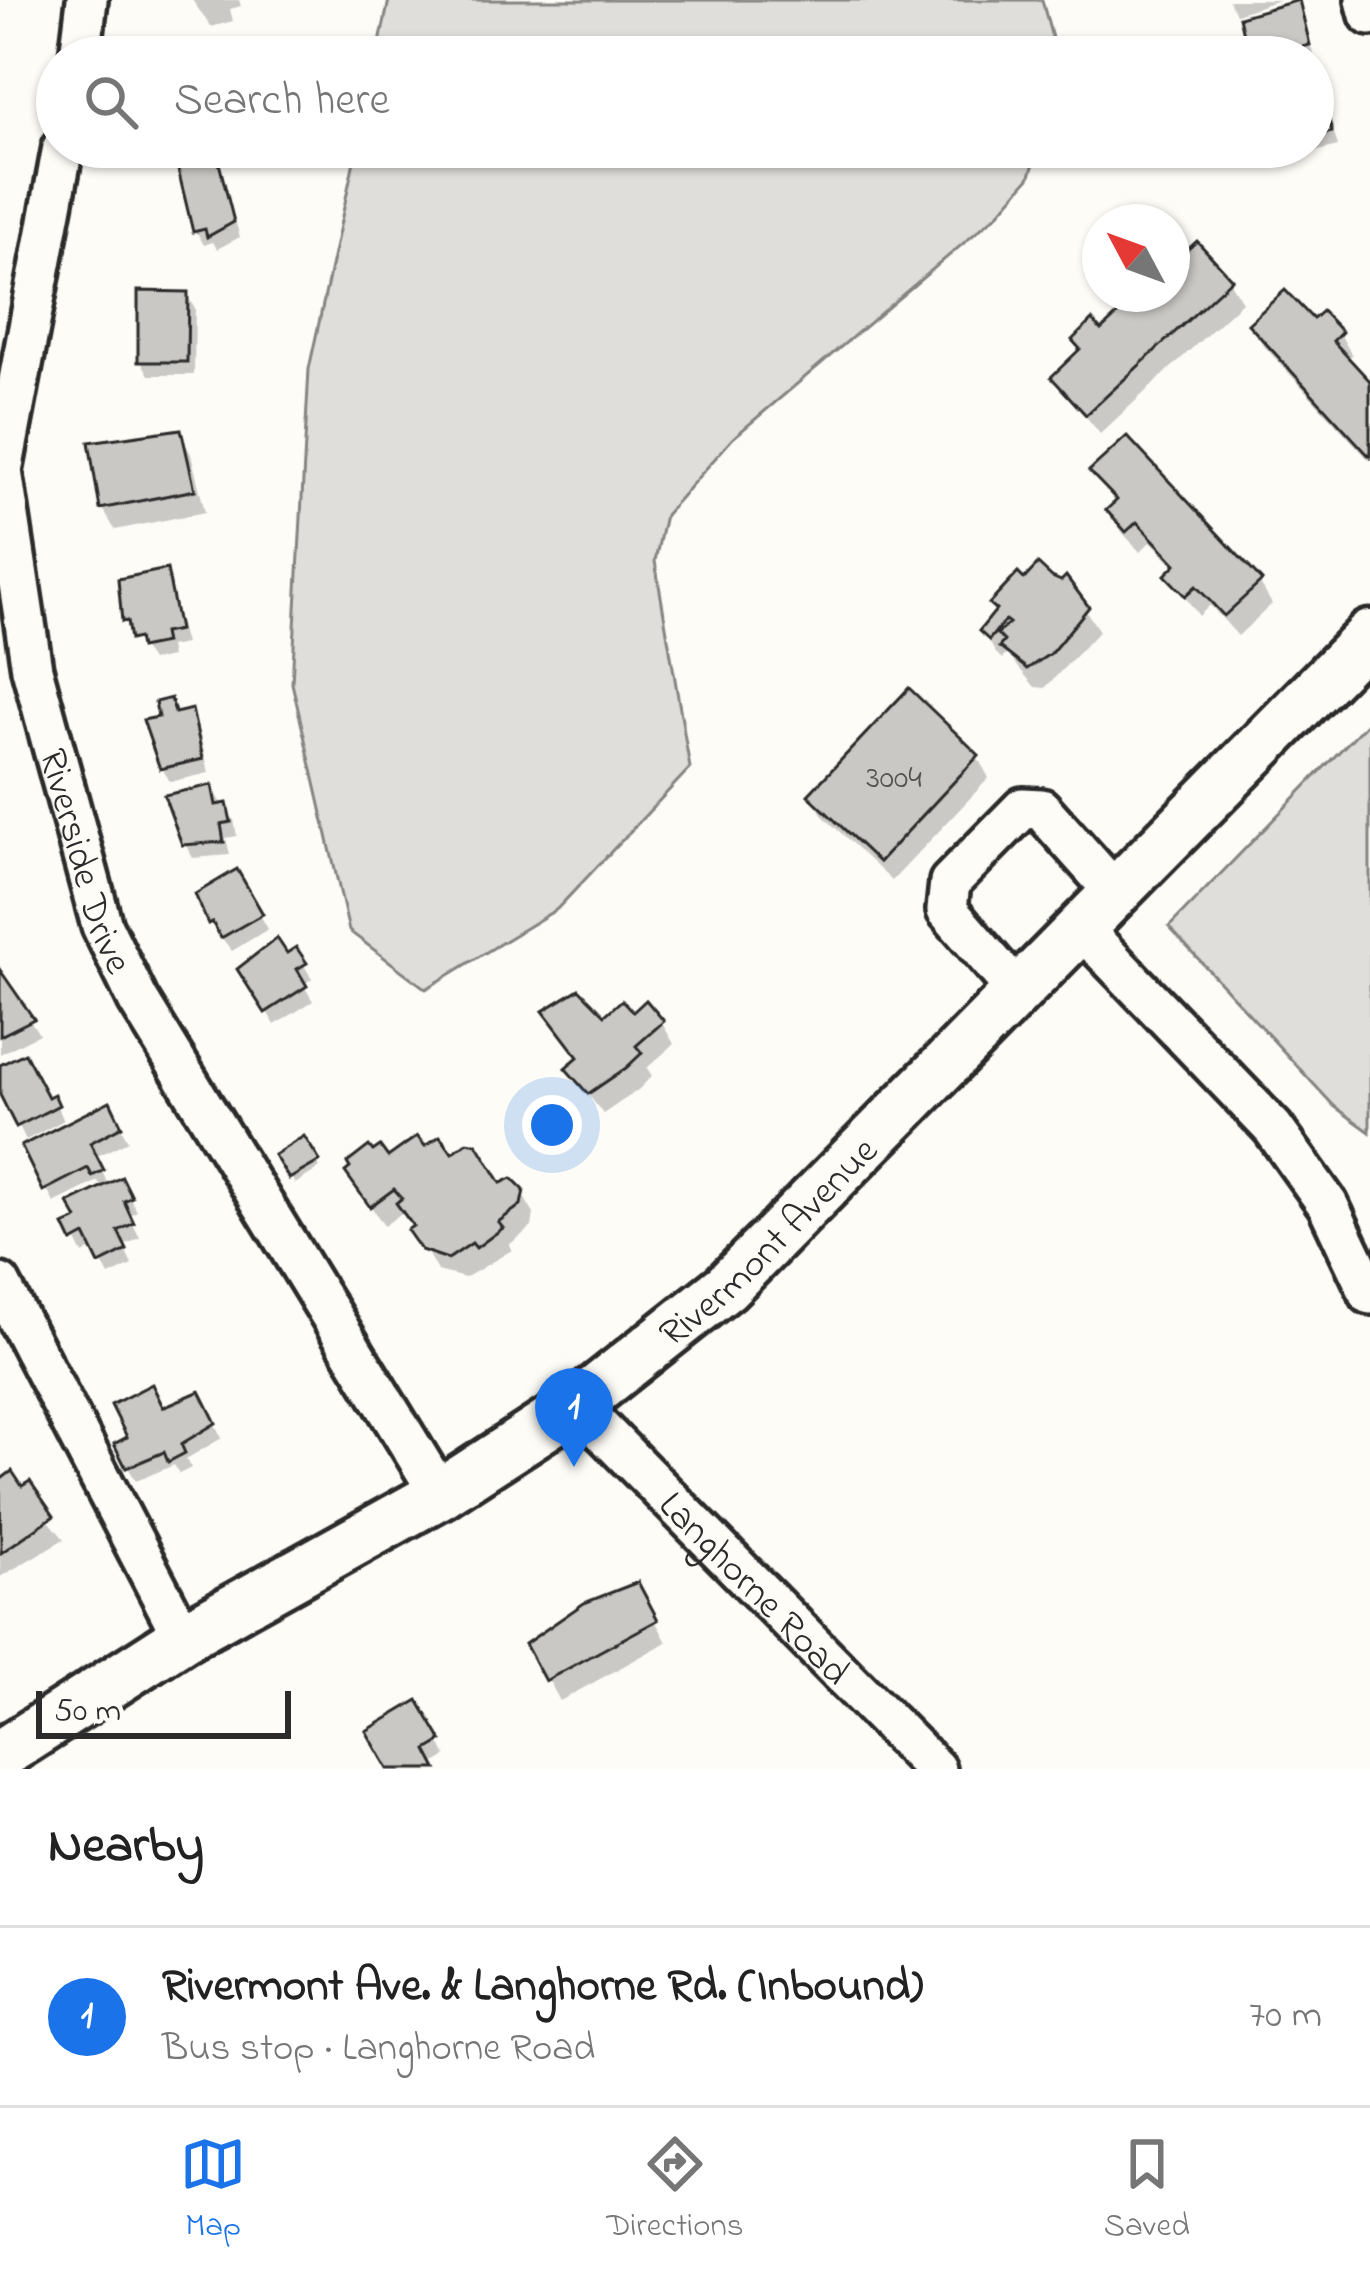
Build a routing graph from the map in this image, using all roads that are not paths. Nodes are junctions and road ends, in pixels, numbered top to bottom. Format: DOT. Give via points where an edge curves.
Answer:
graph roads {
  1 [pos="88,0"];
  2 [pos="1366,0"];
  3 [pos="1370,15"];
  4 [pos="83,36"];
  5 [pos="59,168"];
  6 [pos="1,471"];
  7 [pos="1370,634"];
  8 [pos="1114,891"];
  9 [pos="1079,926"];
  10 [pos="1017,992"];
  11 [pos="0,1283"];
  12 [pos="1370,1294"];
  13 [pos="577,1405"];
  14 [pos="440,1494"];
  15 [pos="183,1637"];
  16 [pos="0,1755"];
  17 [pos="935,1769"];
  1 -- 4 [label="street"];
  2 -- 3 [label="street"];
  5 -- 6 [label="street, Riverside Drive"];
  6 -- 14 [label="street, Riverside Drive" via="32,669 102,926 138,1000"];
  7 -- 8 [label="main road, Rivermont Avenue"];
  8 -- 9 [label="main road, Rivermont Avenue"];
  8 -- 10 [label="street" via="1041,808 1023,808 950,881 946,910"];
  9 -- 10 [label="main road, Rivermont Avenue"];
  9 -- 12 [label="street" via="1273,1128 1328,1205"];
  10 -- 13 [label="main road, Rivermont Avenue" via="726,1287"];
  11 -- 15 [label="street"];
  13 -- 14 [label="main road, Rivermont Avenue"];
  13 -- 17 [label="street, Langhorne Road"];
  14 -- 15 [label="main road, Rivermont Avenue"];
  15 -- 16 [label="main road, Rivermont Avenue"];
}
